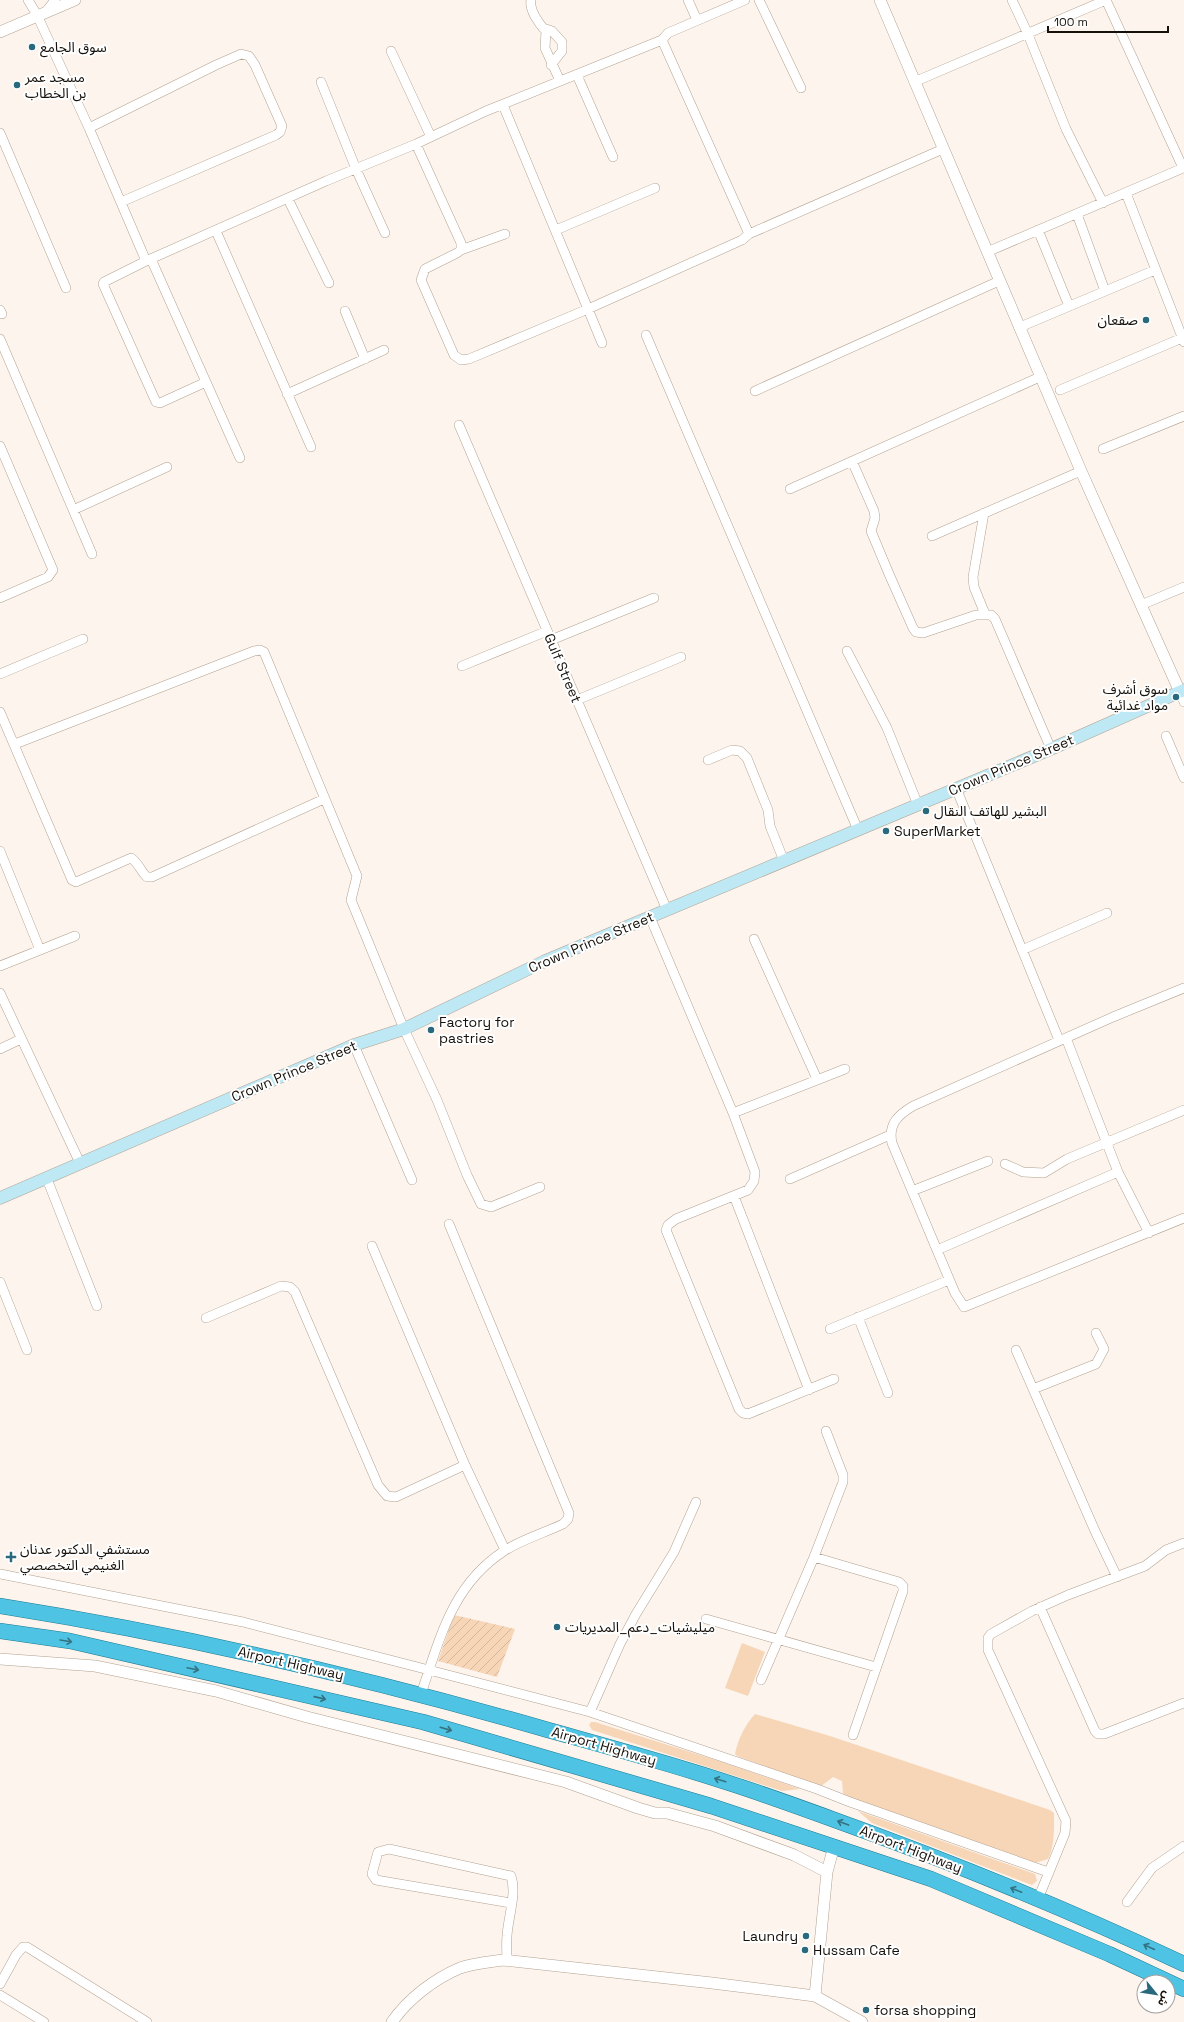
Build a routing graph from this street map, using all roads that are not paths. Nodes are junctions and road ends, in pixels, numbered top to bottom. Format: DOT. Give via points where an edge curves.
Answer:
graph roads {
  1 [pos="28,0"];
  2 [pos="55,0"];
  3 [pos="75,0"];
  4 [pos="531,0"];
  5 [pos="688,0"];
  6 [pos="745,0"];
  7 [pos="759,0"];
  8 [pos="880,0"];
  9 [pos="1012,0"];
  10 [pos="1106,0"];
  11 [pos="41,14"];
  12 [pos="697,20"];
  13 [pos="543,28"];
  14 [pos="0,32"];
  15 [pos="1027,32"];
  16 [pos="662,40"];
  17 [pos="391,51"];
  18 [pos="551,65"];
  19 [pos="577,75"];
  20 [pos="560,81"];
  21 [pos="320,82"];
  22 [pos="914,82"];
  23 [pos="801,88"];
  24 [pos="503,105"];
  25 [pos="89,128"];
  26 [pos="0,133"];
  27 [pos="431,137"];
  28 [pos="416,144"];
  29 [pos="943,149"];
  30 [pos="613,157"];
  31 [pos="1183,168"];
  32 [pos="356,169"];
  33 [pos="655,188"];
  34 [pos="1126,193"];
  35 [pos="288,199"];
  36 [pos="121,202"];
  37 [pos="1103,202"];
  38 [pos="1077,214"];
  39 [pos="556,230"];
  40 [pos="1038,230"];
  41 [pos="216,231"];
  42 [pos="385,233"];
  43 [pos="505,234"];
  44 [pos="749,234"];
  45 [pos="461,250"];
  46 [pos="987,252"];
  47 [pos="149,260"];
  48 [pos="1155,270"];
  49 [pos="999,281"];
  50 [pos="329,283"];
  51 [pos="66,288"];
  52 [pos="1105,291"];
  53 [pos="1070,306"];
  54 [pos="588,309"];
  55 [pos="345,311"];
  56 [pos="1020,327"];
  57 [pos="646,335"];
  58 [pos="0,339"];
  59 [pos="1183,340"];
  60 [pos="602,343"];
  61 [pos="384,350"];
  62 [pos="365,359"];
  63 [pos="1042,376"];
  64 [pos="206,382"];
  65 [pos="1060,390"];
  66 [pos="755,391"];
  67 [pos="287,394"];
  68 [pos="1184,416"];
  69 [pos="459,425"];
  70 [pos="0,446"];
  71 [pos="311,448"];
  72 [pos="1103,449"];
  73 [pos="240,458"];
  74 [pos="852,461"];
  75 [pos="167,467"];
  76 [pos="1081,471"];
  77 [pos="790,489"];
  78 [pos="73,510"];
  79 [pos="984,513"];
  80 [pos="932,536"];
  81 [pos="92,554"];
  82 [pos="1184,587"];
  83 [pos="0,598"];
  84 [pos="654,598"];
  85 [pos="1141,605"];
  86 [pos="985,614"];
  87 [pos="547,631"];
  88 [pos="83,639"];
  89 [pos="551,640"];
  90 [pos="847,651"];
  91 [pos="681,657"];
  92 [pos="462,666"];
  93 [pos="0,674"];
  94 [pos="1183,695"];
  95 [pos="577,700"];
  96 [pos="0,712"];
  97 [pos="1166,736"];
  98 [pos="15,744"];
  99 [pos="1051,749"];
  100 [pos="708,760"];
  101 [pos="1184,778"];
  102 [pos="956,788"];
  103 [pos="324,799"];
  104 [pos="918,805"];
  105 [pos="858,830"];
  106 [pos="0,851"];
  107 [pos="784,861"];
  108 [pos="668,910"];
  109 [pos="1108,914"];
  110 [pos="650,917"];
  111 [pos="75,936"];
  112 [pos="754,939"];
  113 [pos="40,950"];
  114 [pos="1022,950"];
  115 [pos="0,966"];
  116 [pos="1184,988"];
  117 [pos="0,993"];
  118 [pos="404,1029"];
  119 [pos="21,1039"];
  120 [pos="1062,1039"];
  121 [pos="354,1045"];
  122 [pos="0,1048"];
  123 [pos="844,1069"];
  124 [pos="817,1079"];
  125 [pos="1184,1110"];
  126 [pos="733,1113"];
  127 [pos="890,1135"];
  128 [pos="1107,1142"];
  129 [pos="988,1161"];
  130 [pos="80,1163"];
  131 [pos="1006,1164"];
  132 [pos="1118,1172"];
  133 [pos="47,1179"];
  134 [pos="790,1179"];
  135 [pos="412,1180"];
  136 [pos="540,1186"];
  137 [pos="912,1191"];
  138 [pos="734,1196"];
  139 [pos="0,1198"];
  140 [pos="1184,1218"];
  141 [pos="449,1224"];
  142 [pos="1149,1233"];
  143 [pos="372,1246"];
  144 [pos="937,1250"];
  145 [pos="949,1280"];
  146 [pos="0,1282"];
  147 [pos="97,1306"];
  148 [pos="858,1317"];
  149 [pos="206,1318"];
  150 [pos="830,1328"];
  151 [pos="1096,1333"];
  152 [pos="27,1350"];
  153 [pos="1016,1350"];
  154 [pos="834,1379"];
  155 [pos="1032,1389"];
  156 [pos="809,1390"];
  157 [pos="888,1394"];
  158 [pos="826,1431"];
  159 [pos="465,1465"];
  160 [pos="696,1502"];
  161 [pos="1184,1543"];
  162 [pos="505,1550"];
  163 [pos="814,1556"];
  164 [pos="0,1574"];
  165 [pos="1117,1577"];
  166 [pos="0,1606"];
  167 [pos="1040,1607"];
  168 [pos="706,1619"];
  169 [pos="0,1631"];
  170 [pos="0,1637"];
  171 [pos="43,1638"];
  172 [pos="779,1639"];
  173 [pos="0,1659"];
  174 [pos="876,1666"];
  175 [pos="429,1670"];
  176 [pos="761,1680"];
  177 [pos="421,1694"];
  178 [pos="1184,1703"];
  179 [pos="590,1712"];
  180 [pos="853,1735"];
  181 [pos="834,1846"];
  182 [pos="1184,1846"];
  183 [pos="827,1872"];
  184 [pos="1048,1872"];
  185 [pos="1038,1899"];
  186 [pos="1127,1902"];
  187 [pos="511,1903"];
  188 [pos="507,1961"];
  189 [pos="1184,1964"];
  190 [pos="0,1984"];
  191 [pos="1184,1989"];
  192 [pos="0,1995"];
  193 [pos="815,1996"];
  194 [pos="44,2022"];
  195 [pos="147,2022"];
  196 [pos="392,2022"];
  197 [pos="862,2022"];
  1 -- 11 [label="street"];
  2 -- 11 [label="street"];
  3 -- 11 [label="street"];
  4 -- 13 [label="street" via="531,8"];
  5 -- 12 [label="street"];
  6 -- 12 [label="street"];
  7 -- 23 [label="street"];
  8 -- 22 [label="street"];
  9 -- 15 [label="street"];
  10 -- 15 [label="street"];
  10 -- 31 [label="street"];
  11 -- 14 [label="street"];
  11 -- 25 [label="street"];
  12 -- 16 [label="street" via="668,33"];
  13 -- 18 [label="street" via="546,31 545,48"];
  13 -- 18 [label="street" via="552,31 562,42 562,51"];
  15 -- 22 [label="street"];
  15 -- 37 [label="street" via="1066,128"];
  16 -- 19 [label="street"];
  16 -- 44 [label="street"];
  17 -- 27 [label="street"];
  18 -- 20 [label="street"];
  19 -- 20 [label="street"];
  19 -- 30 [label="street"];
  20 -- 24 [label="street"];
  21 -- 32 [label="street"];
  22 -- 29 [label="street"];
  24 -- 27 [label="street"];
  24 -- 39 [label="street"];
  25 -- 36 [label="street"];
  25 -- 36 [label="street" via="241,54 249,56 255,65 282,126 276,135"];
  26 -- 51 [label="street"];
  27 -- 28 [label="street"];
  28 -- 32 [label="street"];
  28 -- 45 [label="street" via="461,243"];
  29 -- 44 [label="street"];
  29 -- 46 [label="street"];
  31 -- 34 [label="street"];
  32 -- 35 [label="street"];
  32 -- 42 [label="street"];
  33 -- 39 [label="street"];
  34 -- 37 [label="street"];
  34 -- 48 [label="street"];
  35 -- 41 [label="street"];
  35 -- 50 [label="street"];
  36 -- 47 [label="street"];
  37 -- 38 [label="street"];
  38 -- 40 [label="street"];
  38 -- 52 [label="street"];
  39 -- 54 [label="street"];
  40 -- 46 [label="street"];
  40 -- 53 [label="street"];
  41 -- 47 [label="street"];
  41 -- 67 [label="street"];
  43 -- 45 [label="street"];
  44 -- 54 [label="street" via="725,248"];
  45 -- 54 [label="street" via="425,269 421,280 454,355 458,358 468,359"];
  46 -- 49 [label="street"];
  47 -- 64 [label="street"];
  47 -- 64 [label="street" via="103,284 156,402 160,403"];
  48 -- 52 [label="street"];
  48 -- 59 [label="street"];
  49 -- 56 [label="street"];
  49 -- 66 [label="street"];
  52 -- 53 [label="street"];
  53 -- 56 [label="street"];
  54 -- 60 [label="street"];
  55 -- 62 [label="street"];
  56 -- 63 [label="street"];
  57 -- 105 [label="street"];
  58 -- 78 [label="street"];
  59 -- 65 [label="street"];
  61 -- 62 [label="street"];
  62 -- 67 [label="street"];
  63 -- 74 [label="street"];
  63 -- 76 [label="street"];
  64 -- 73 [label="street"];
  67 -- 71 [label="street"];
  68 -- 72 [label="street"];
  69 -- 87 [label="street, Gulf Street"];
  70 -- 83 [label="street" via="53,570 48,577"];
  74 -- 77 [label="street"];
  74 -- 86 [label="street" via="874,511 875,518 871,531 916,632 923,633"];
  75 -- 78 [label="street"];
  76 -- 79 [label="street"];
  76 -- 85 [label="street"];
  78 -- 81 [label="street"];
  79 -- 80 [label="street"];
  79 -- 86 [label="street" via="973,577 974,587"];
  82 -- 85 [label="street"];
  84 -- 89 [label="street"];
  85 -- 94 [label="street"];
  86 -- 99 [label="street" via="995,619"];
  87 -- 89 [label="street, Gulf Street"];
  87 -- 92 [label="street"];
  88 -- 93 [label="street"];
  89 -- 95 [label="street, Gulf Street"];
  90 -- 104 [label="street" via="886,728"];
  91 -- 95 [label="street"];
  94 -- 99 [label="main road, Crown Prince Street"];
  95 -- 108 [label="street, Gulf Street"];
  96 -- 98 [label="street"];
  97 -- 101 [label="street"];
  98 -- 103 [label="street" via="260,650 264,652"];
  98 -- 103 [label="street" via="72,880 76,882 131,858 143,874 152,877"];
  99 -- 102 [label="main road, Crown Prince Street"];
  100 -- 107 [label="street" via="732,750 740,751 747,758 768,810 770,826"];
  102 -- 104 [label="main road, Crown Prince Street"];
  102 -- 114 [label="street"];
  103 -- 118 [label="street" via="357,876 351,900"];
  104 -- 105 [label="main road, Crown Prince Street"];
  105 -- 107 [label="main road, Crown Prince Street"];
  106 -- 113 [label="street"];
  107 -- 108 [label="main road, Crown Prince Street"];
  108 -- 110 [label="main road, Crown Prince Street"];
  109 -- 114 [label="street"];
  110 -- 118 [label="main road, Crown Prince Street" via="544,960"];
  110 -- 126 [label="street"];
  111 -- 113 [label="street"];
  112 -- 124 [label="street"];
  113 -- 115 [label="street"];
  114 -- 120 [label="street"];
  116 -- 120 [label="street"];
  117 -- 119 [label="street"];
  118 -- 121 [label="main road, Crown Prince Street"];
  118 -- 136 [label="street" via="481,1204 491,1207"];
  119 -- 122 [label="street"];
  119 -- 130 [label="street"];
  120 -- 127 [label="street" via="913,1106 899,1115"];
  120 -- 128 [label="street"];
  121 -- 130 [label="main road, Crown Prince Street"];
  121 -- 135 [label="street"];
  123 -- 124 [label="street"];
  124 -- 126 [label="street"];
  125 -- 128 [label="street"];
  126 -- 138 [label="street" via="755,1172 754,1181 748,1190"];
  127 -- 134 [label="street"];
  127 -- 137 [label="street"];
  128 -- 131 [label="street" via="1060,1162 1044,1174 1024,1172"];
  128 -- 132 [label="street"];
  129 -- 137 [label="street"];
  130 -- 133 [label="main road, Crown Prince Street"];
  132 -- 142 [label="street"];
  132 -- 144 [label="street"];
  133 -- 139 [label="main road, Crown Prince Street"];
  133 -- 147 [label="street"];
  137 -- 144 [label="street"];
  138 -- 156 [label="street"];
  138 -- 156 [label="street" via="676,1219 666,1230 739,1409 748,1414"];
  140 -- 142 [label="street"];
  141 -- 162 [label="street" via="569,1513 563,1524"];
  142 -- 145 [label="street" via="964,1307"];
  143 -- 159 [label="street"];
  144 -- 145 [label="street"];
  145 -- 148 [label="street"];
  146 -- 152 [label="street"];
  148 -- 150 [label="street"];
  148 -- 157 [label="street"];
  149 -- 159 [label="street" via="281,1286 290,1287 295,1292 378,1484 387,1496 396,1497"];
  151 -- 155 [label="street" via="1104,1349 1096,1364"];
  153 -- 155 [label="street"];
  154 -- 156 [label="street"];
  155 -- 165 [label="street"];
  158 -- 163 [label="street" via="843,1482"];
  159 -- 162 [label="street"];
  160 -- 179 [label="street" via="674,1552 620,1644"];
  161 -- 165 [label="street" via="1166,1550 1145,1566"];
  162 -- 175 [label="street" via="478,1573 461,1593 440,1637"];
  163 -- 172 [label="street"];
  163 -- 174 [label="street" via="899,1582 903,1586"];
  164 -- 175 [label="street" via="243,1622"];
  165 -- 167 [label="street"];
  166 -- 177 [label="highway, Airport Highway" via="223,1647"];
  167 -- 178 [label="street" via="1098,1734 1104,1734"];
  167 -- 184 [label="street" via="991,1634 987,1643 1066,1821 1064,1833"];
  168 -- 172 [label="street"];
  169 -- 171 [label="highway, Airport Highway"];
  170 -- 171 [label="highway"];
  171 -- 181 [label="highway, Airport Highway, one-way" via="70,1641 423,1722 711,1806"];
  172 -- 174 [label="street"];
  172 -- 176 [label="street"];
  173 -- 183 [label="street" via="95,1666 216,1691 307,1717 566,1782 638,1808 715,1826 794,1855"];
  174 -- 180 [label="street"];
  175 -- 177 [label="street"];
  175 -- 179 [label="street"];
  185 -- 177 [label="highway, Airport Highway, one-way" via="926,1853 735,1784"];
  179 -- 184 [label="street" via="817,1789"];
  181 -- 183 [label="street"];
  181 -- 191 [label="highway, Airport Highway" via="930,1879 1109,1954"];
  182 -- 186 [label="street" via="1152,1868"];
  183 -- 193 [label="street"];
  184 -- 185 [label="street"];
  189 -- 185 [label="highway, Airport Highway, one-way"];
  187 -- 187 [label="street" via="511,1876 389,1849 378,1852 376,1857 372,1874 380,1882"];
  187 -- 188 [label="street"];
  188 -- 193 [label="street"];
  188 -- 196 [label="street" via="460,1968 418,1994"];
  190 -- 195 [label="street" via="16,1955 23,1947 27,1947"];
  192 -- 194 [label="street"];
  193 -- 197 [label="street"];
}
